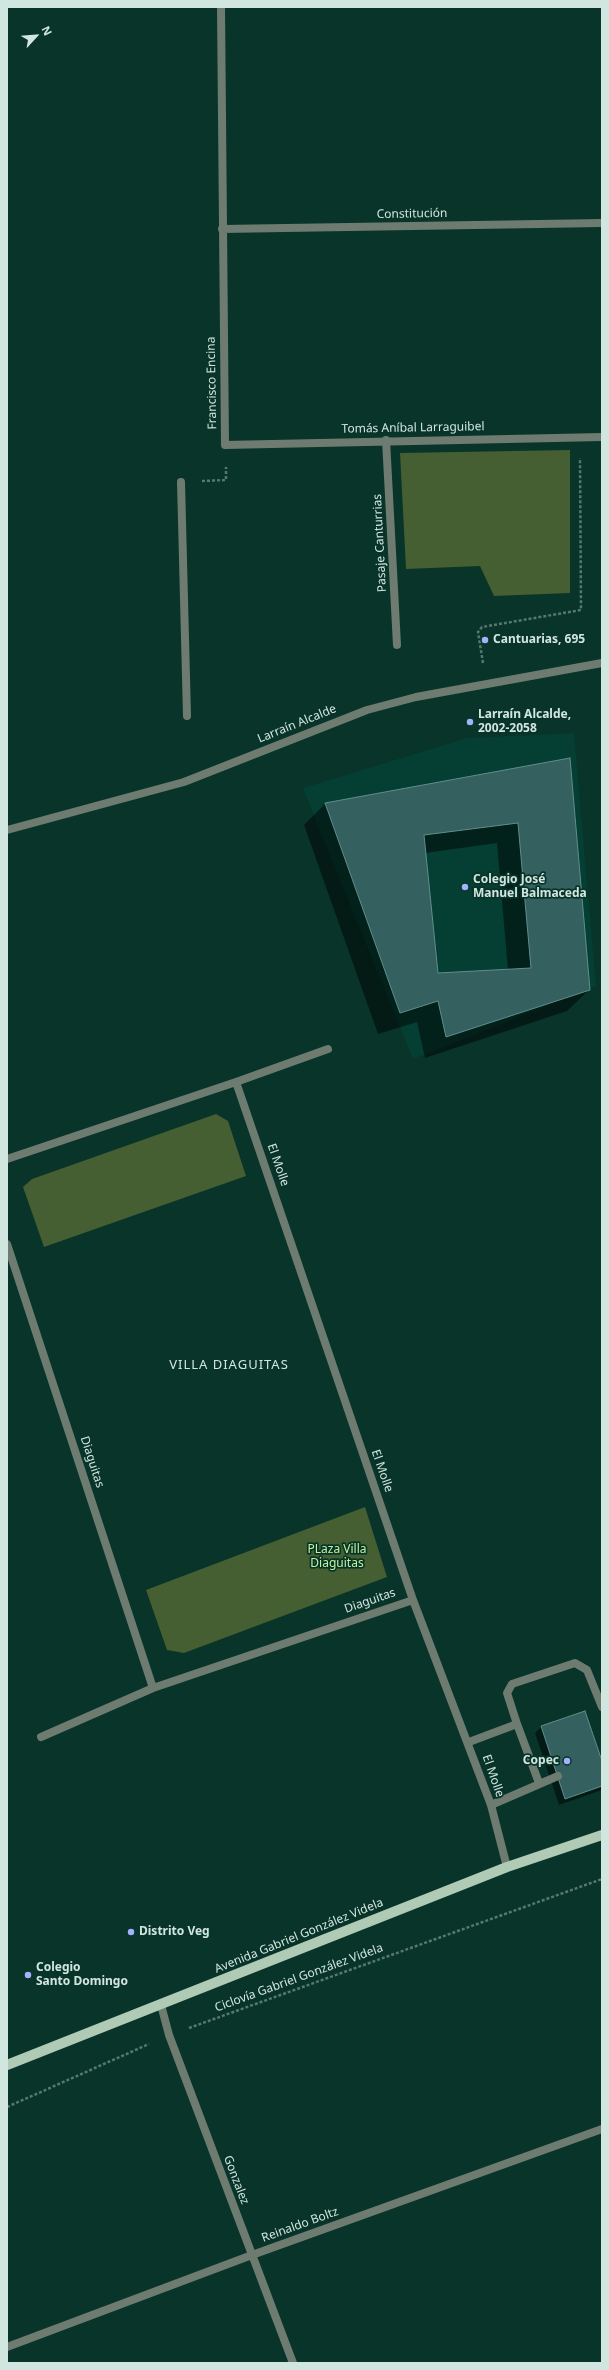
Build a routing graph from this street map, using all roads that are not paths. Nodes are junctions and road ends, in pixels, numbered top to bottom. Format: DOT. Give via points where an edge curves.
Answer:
graph roads {
  1 [pos="221,7"];
  2 [pos="602,223"];
  3 [pos="222,229"];
  4 [pos="602,437"];
  5 [pos="386,440"];
  6 [pos="225,445"];
  7 [pos="181,482"];
  8 [pos="397,645"];
  9 [pos="602,663"];
  10 [pos="187,716"];
  11 [pos="7,830"];
  12 [pos="328,1049"];
  13 [pos="236,1082"];
  14 [pos="7,1159"];
  15 [pos="7,1244"];
  16 [pos="413,1600"];
  17 [pos="153,1688"];
  18 [pos="602,1707"];
  19 [pos="517,1724"];
  20 [pos="41,1737"];
  21 [pos="469,1742"];
  22 [pos="558,1776"];
  23 [pos="539,1783"];
  24 [pos="491,1805"];
  25 [pos="602,1835"];
  26 [pos="508,1867"];
  27 [pos="161,2004"];
  28 [pos="7,2065"];
  29 [pos="602,2129"];
  30 [pos="252,2255"];
  31 [pos="7,2347"];
  32 [pos="293,2363"];
  1 -- 3 [label="street, Francisco Encina"];
  2 -- 3 [label="street, Constitución"];
  3 -- 6 [label="street, Francisco Encina"];
  4 -- 5 [label="street, Tomás Aníbal Larraguibel"];
  5 -- 6 [label="street, Tomás Aníbal Larraguibel"];
  5 -- 8 [label="street, Pasaje Canturrias"];
  7 -- 10 [label="street"];
  9 -- 11 [label="street, Larraín Alcalde" via="416,697 367,710 184,782"];
  12 -- 13 [label="street"];
  13 -- 14 [label="street"];
  13 -- 16 [label="street, El Molle"];
  15 -- 17 [label="street, Diaguitas"];
  16 -- 17 [label="street, Diaguitas"];
  16 -- 21 [label="street, El Molle"];
  17 -- 20 [label="street, Diaguitas"];
  18 -- 19 [label="street" via="587,1670 575,1663 512,1684 507,1693"];
  19 -- 21 [label="street"];
  19 -- 23 [label="street"];
  21 -- 24 [label="street, El Molle"];
  22 -- 23 [label="street"];
  23 -- 24 [label="street"];
  24 -- 26 [label="street, El Molle"];
  25 -- 26 [label="main road, Avenida Gabriel González Videla"];
  26 -- 27 [label="main road, Avenida Gabriel González Videla"];
  27 -- 28 [label="main road, Avenida Gabriel González Videla"];
  27 -- 30 [label="street, Gonzalez" via="169,2035"];
  29 -- 30 [label="street, Reinaldo Boltz"];
  30 -- 31 [label="street, Reinaldo Boltz"];
  30 -- 32 [label="street, Gonzalez"];
}
